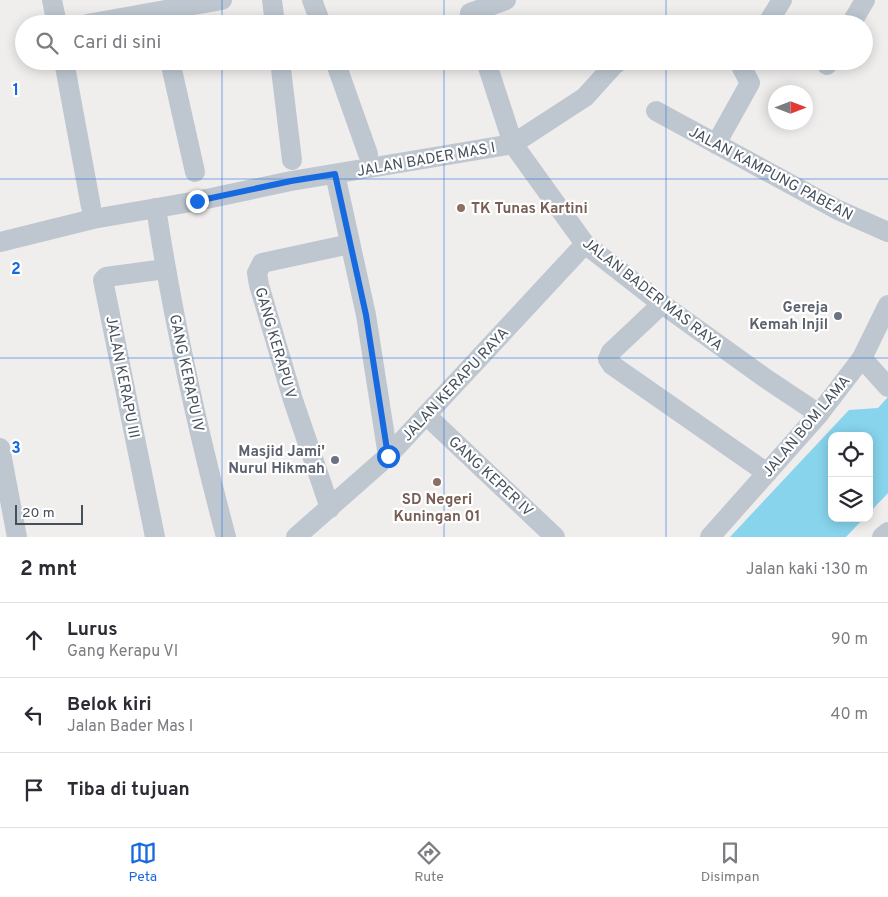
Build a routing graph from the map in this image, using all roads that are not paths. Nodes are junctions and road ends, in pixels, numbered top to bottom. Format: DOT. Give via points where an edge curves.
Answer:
graph roads {
  1 [pos="52,0"];
  2 [pos="222,0"];
  3 [pos="272,0"];
  4 [pos="312,0"];
  5 [pos="506,0"];
  6 [pos="782,0"];
  7 [pos="865,0"];
  8 [pos="158,12"];
  9 [pos="470,12"];
  10 [pos="55,15"];
  11 [pos="140,15"];
  12 [pos="274,15"];
  13 [pos="318,15"];
  14 [pos="773,15"];
  15 [pos="856,15"];
  16 [pos="66,70"];
  17 [pos="172,70"];
  18 [pos="281,70"];
  19 [pos="337,70"];
  20 [pos="489,70"];
  21 [pos="609,70"];
  22 [pos="744,70"];
  23 [pos="656,111"];
  24 [pos="513,144"];
  25 [pos="716,144"];
  26 [pos="368,154"];
  27 [pos="292,160"];
  28 [pos="195,172"];
  29 [pos="335,174"];
  30 [pos="91,207"];
  31 [pos="156,208"];
  32 [pos="888,232"];
  33 [pos="0,242"];
  34 [pos="350,244"];
  35 [pos="585,244"];
  36 [pos="165,269"];
  37 [pos="662,304"];
  38 [pos="888,305"];
  39 [pos="883,324"];
  40 [pos="862,358"];
  41 [pos="885,384"];
  42 [pos="820,414"];
  43 [pos="426,415"];
  44 [pos="0,448"];
  45 [pos="388,456"];
  46 [pos="767,473"];
  47 [pos="5,501"];
  48 [pos="330,508"];
  49 [pos="888,532"];
  50 [pos="18,537"];
  51 [pos="155,537"];
  52 [pos="226,537"];
  53 [pos="296,537"];
  54 [pos="555,537"];
  55 [pos="710,537"];
  56 [pos="882,537"];
  1 -- 10 [label="street"];
  2 -- 8 [label="street"];
  3 -- 12 [label="street"];
  4 -- 13 [label="street"];
  5 -- 9 [label="street"];
  6 -- 14 [label="street"];
  7 -- 15 [label="street"];
  8 -- 11 [label="street"];
  16 -- 30 [label="street"];
  17 -- 28 [label="street"];
  18 -- 27 [label="street"];
  19 -- 26 [label="street"];
  20 -- 24 [label="street, JALAN BADER MAS RAYA"];
  21 -- 24 [label="street, JALAN BADER MAS I" via="585,97"];
  22 -- 25 [label="street" via="750,83"];
  23 -- 25 [label="street, JALAN KAMPUNG PABEAN"];
  24 -- 29 [label="street, JALAN BADER MAS I"];
  24 -- 35 [label="street, JALAN BADER MAS RAYA"];
  25 -- 32 [label="street, JALAN KAMPUNG PABEAN" via="838,210"];
  29 -- 31 [label="street, JALAN BADER MAS I"];
  29 -- 34 [label="street"];
  31 -- 33 [label="street, JALAN BADER MAS I"];
  31 -- 36 [label="street, GANG KERAPU IV"];
  34 -- 45 [label="street" via="366,315"];
  34 -- 48 [label="street, GANG KERAPU V" via="262,263 257,273 293,400"];
  35 -- 37 [label="street, JALAN BADER MAS RAYA"];
  35 -- 43 [label="street, JALAN KERAPU RAYA"];
  36 -- 51 [label="street, JALAN KERAPU III" via="103,280"];
  36 -- 52 [label="street, GANG KERAPU IV" via="190,393"];
  37 -- 42 [label="street, JALAN BADER MAS RAYA"];
  37 -- 46 [label="street" via="611,352 608,359 612,365"];
  38 -- 39 [label="street, JALAN BOM LAMA"];
  39 -- 40 [label="street, JALAN BOM LAMA"];
  40 -- 41 [label="street"];
  40 -- 42 [label="street, JALAN BOM LAMA"];
  42 -- 46 [label="street, JALAN BOM LAMA"];
  43 -- 45 [label="street, JALAN KERAPU RAYA"];
  43 -- 54 [label="street, GANG KEPER IV"];
  44 -- 47 [label="street"];
  45 -- 48 [label="street, JALAN KERAPU RAYA"];
  46 -- 55 [label="street, JALAN BOM LAMA"];
  47 -- 50 [label="street"];
  48 -- 53 [label="street, JALAN KERAPU RAYA"];
  49 -- 56 [label="street"];
}
